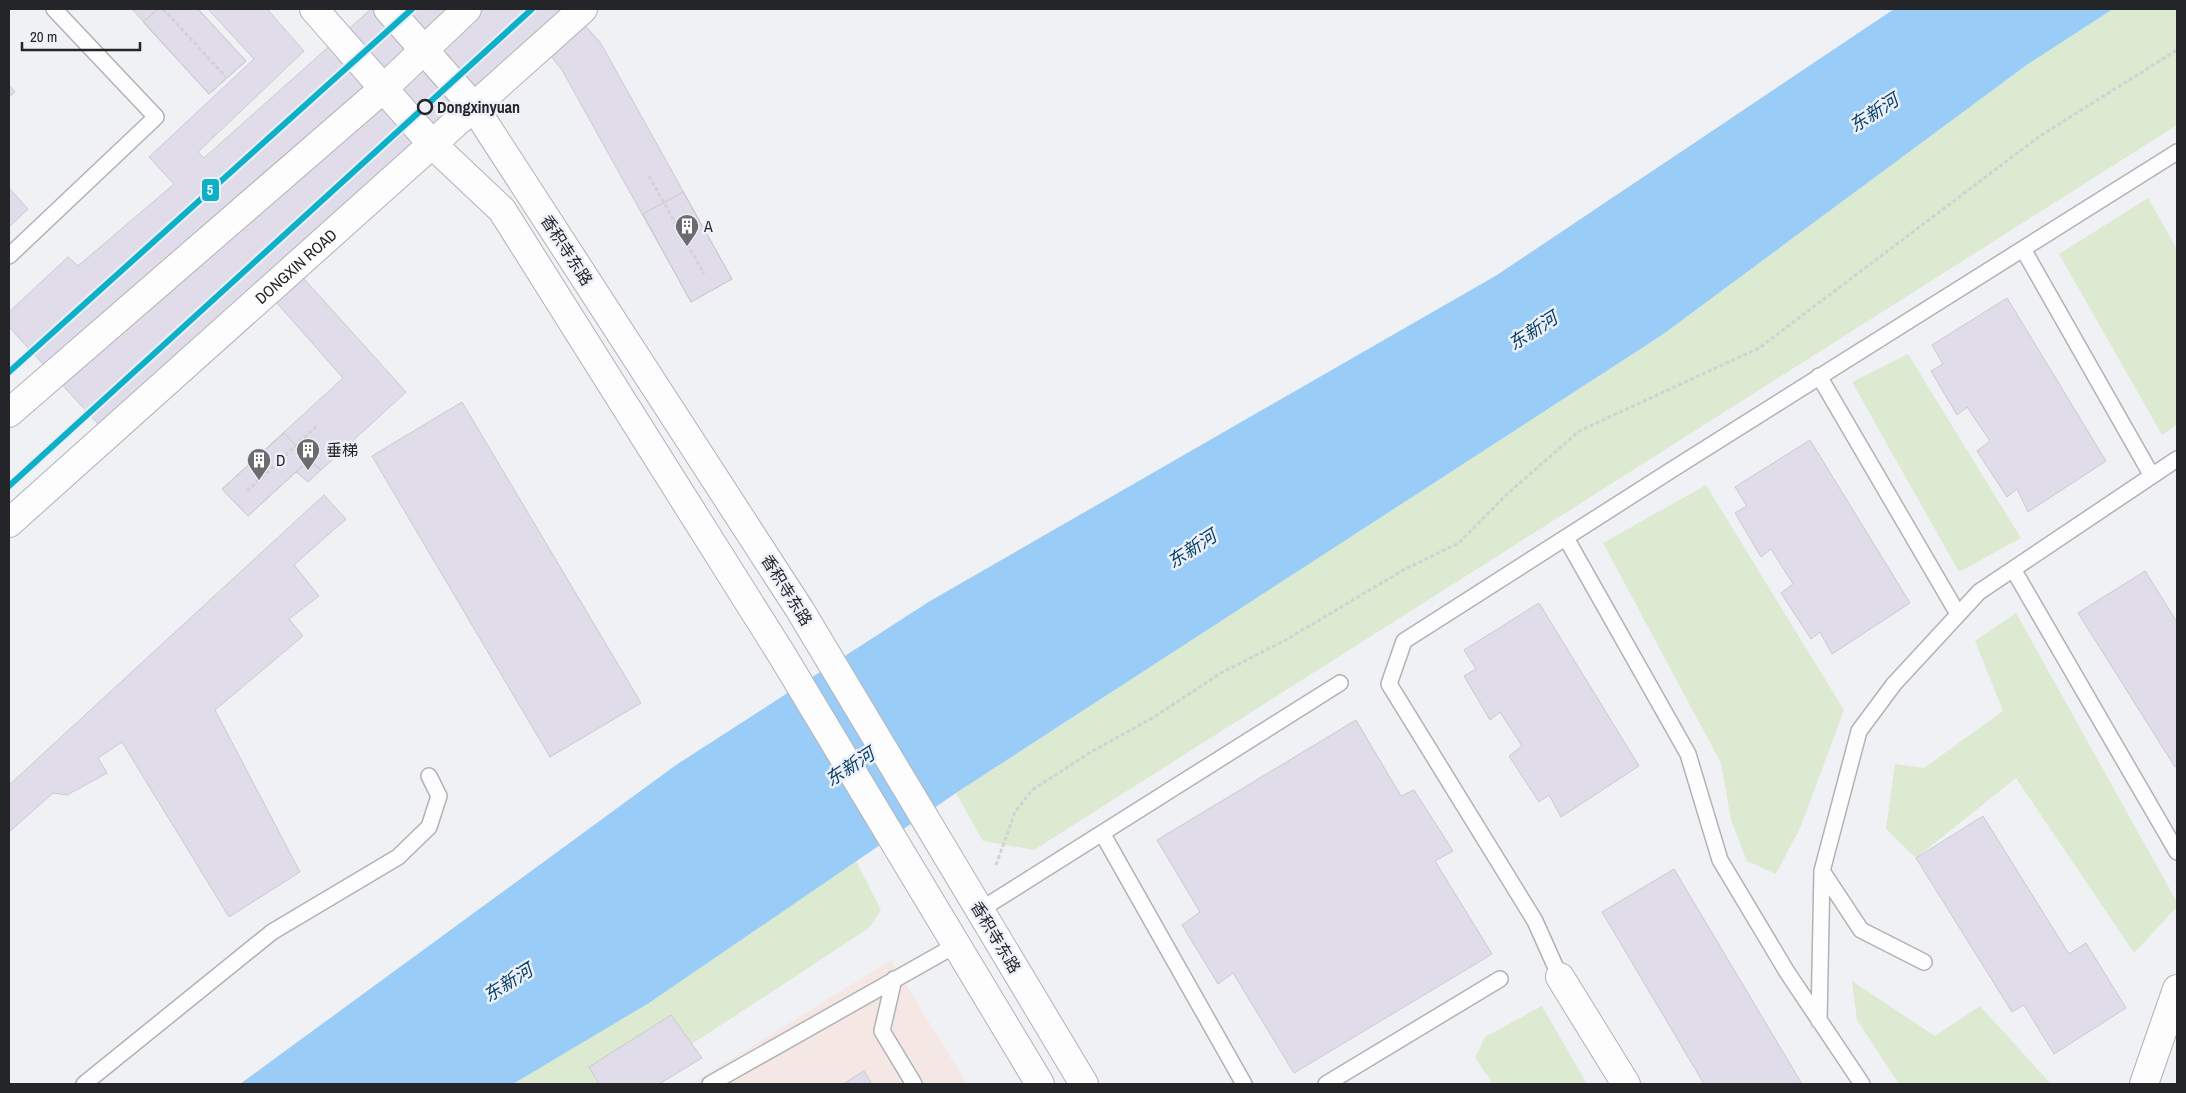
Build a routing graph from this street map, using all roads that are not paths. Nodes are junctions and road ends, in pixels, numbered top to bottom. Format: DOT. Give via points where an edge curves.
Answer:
graph roads {
  1 [pos="54,9"];
  2 [pos="314,9"];
  3 [pos="388,9"];
  4 [pos="467,9"];
  5 [pos="582,9"];
  6 [pos="424,48"];
  7 [pos="384,88"];
  8 [pos="474,107"];
  9 [pos="432,144"];
  10 [pos="2177,152"];
  11 [pos="2023,249"];
  12 [pos="9,256"];
  13 [pos="1820,376"];
  14 [pos="9,413"];
  15 [pos="2177,459"];
  16 [pos="2152,476"];
  17 [pos="9,523"];
  18 [pos="1566,538"];
  19 [pos="2013,569"];
  20 [pos="1958,614"];
  21 [pos="1340,683"];
  22 [pos="429,776"];
  23 [pos="1102,833"];
  24 [pos="2177,852"];
  25 [pos="1822,871"];
  26 [pos="980,910"];
  27 [pos="956,945"];
  28 [pos="1924,962"];
  29 [pos="1560,977"];
  30 [pos="1500,979"];
  31 [pos="894,980"];
  32 [pos="2177,989"];
  33 [pos="1820,1021"];
  34 [pos="84,1084"];
  35 [pos="710,1084"];
  36 [pos="914,1084"];
  37 [pos="1040,1084"];
  38 [pos="1084,1084"];
  39 [pos="1244,1084"];
  40 [pos="1326,1084"];
  41 [pos="1626,1084"];
  42 [pos="1862,1084"];
  43 [pos="2144,1084"];
  1 -- 12 [label="lane" via="156,117"];
  2 -- 7 [label="main road, 香积寺东路"];
  3 -- 6 [label="main road, 香积寺东路"];
  4 -- 6 [label="main road"];
  5 -- 8 [label="main road, DONGXIN ROAD"];
  6 -- 7 [label="main road"];
  6 -- 8 [label="main road, 香积寺东路"];
  7 -- 9 [label="main road, 香积寺东路"];
  7 -- 14 [label="main road"];
  8 -- 9 [label="main road, DONGXIN ROAD"];
  8 -- 26 [label="main road, 香积寺东路" via="800,610"];
  9 -- 17 [label="main road, DONGXIN ROAD"];
  9 -- 27 [label="main road, 香积寺东路" via="502,210 763,627"];
  10 -- 11 [label="lane"];
  11 -- 13 [label="lane"];
  11 -- 16 [label="lane"];
  13 -- 18 [label="lane"];
  13 -- 20 [label="lane"];
  15 -- 16 [label="lane"];
  16 -- 19 [label="lane"];
  18 -- 29 [label="lane" via="1404,641 1389,684 1535,921"];
  18 -- 33 [label="lane" via="1688,754 1720,860"];
  19 -- 20 [label="lane" via="1979,592"];
  19 -- 24 [label="lane"];
  20 -- 25 [label="lane" via="1894,684 1860,730"];
  21 -- 23 [label="lane"];
  22 -- 34 [label="lane" via="440,796 429,827 398,857 272,932"];
  23 -- 26 [label="lane"];
  23 -- 39 [label="lane"];
  25 -- 28 [label="lane" via="1861,930"];
  25 -- 33 [label="lane"];
  26 -- 38 [label="main road, 香积寺东路"];
  27 -- 31 [label="lane"];
  27 -- 37 [label="main road, 香积寺东路"];
  29 -- 41 [label="main road"];
  30 -- 40 [label="lane"];
  31 -- 35 [label="lane"];
  31 -- 36 [label="lane" via="882,1031"];
  32 -- 43 [label="main road"];
  33 -- 42 [label="lane"];
}
